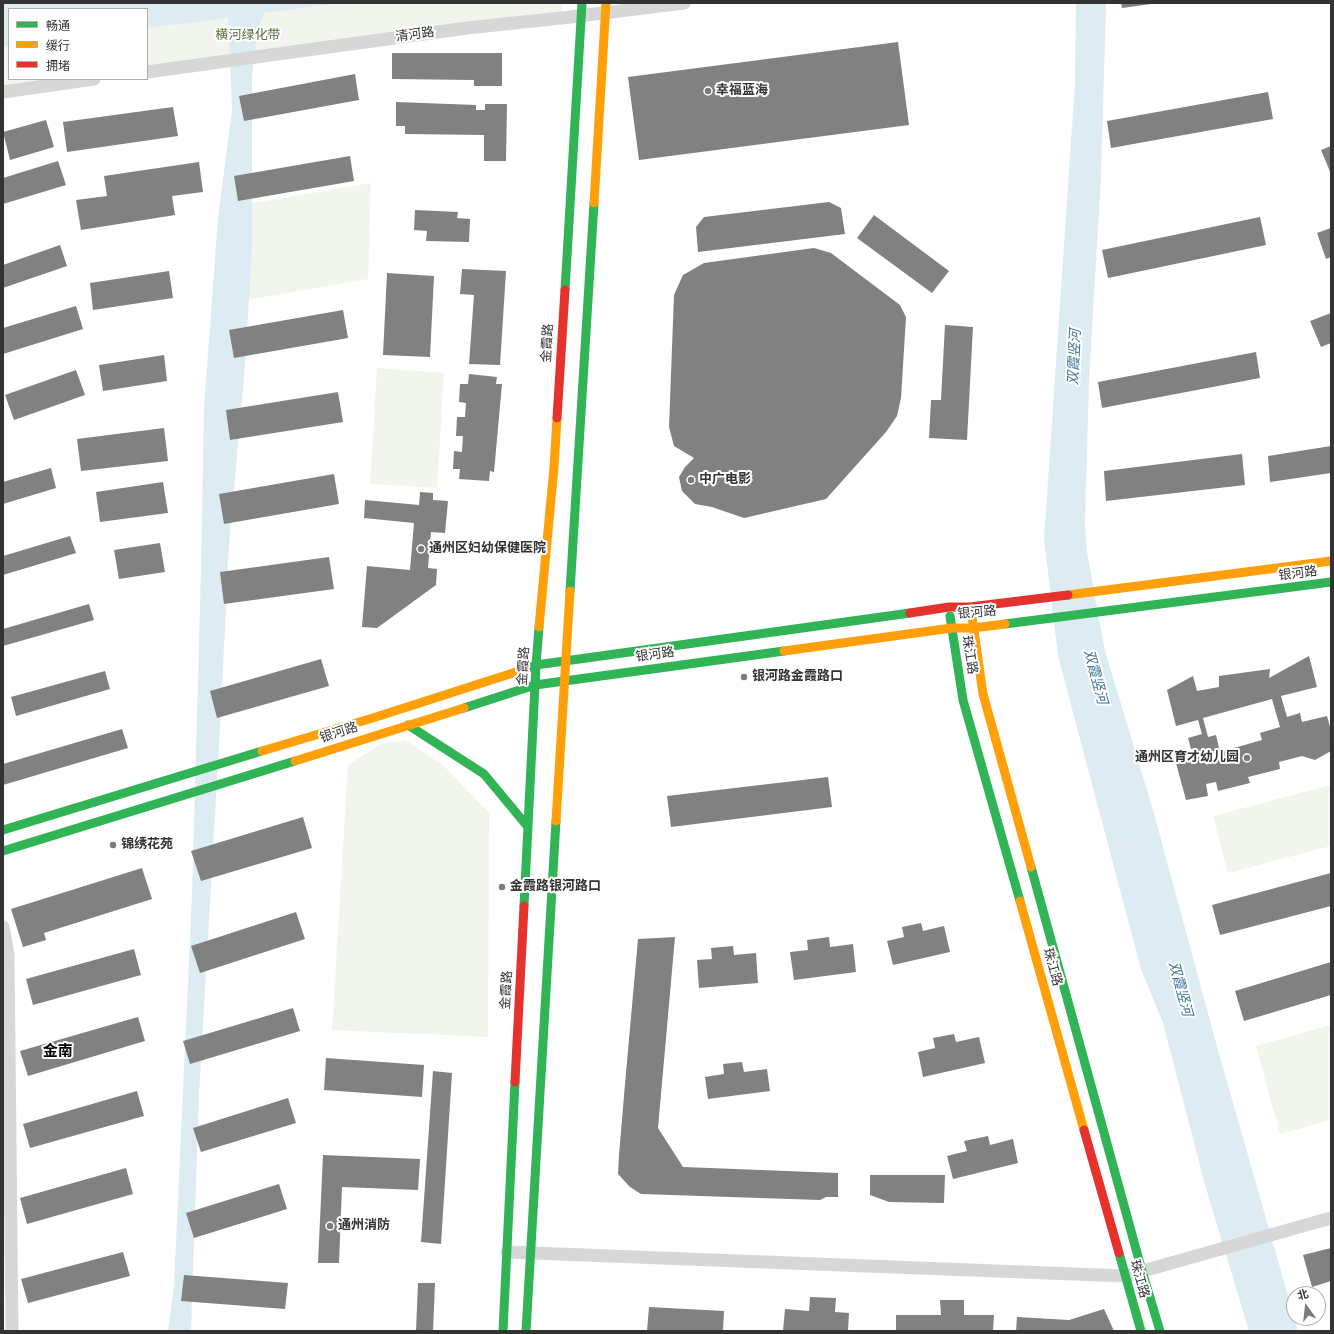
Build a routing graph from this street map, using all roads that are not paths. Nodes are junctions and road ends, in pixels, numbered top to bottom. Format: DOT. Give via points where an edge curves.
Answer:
graph roads {
  1 [pos="582,3"];
  2 [pos="684,3"];
  3 [pos="606,8"];
  4 [pos="581,16"];
  5 [pos="148,72"];
  6 [pos="87,80"];
  7 [pos="3,92"];
  8 [pos="1331,561"];
  9 [pos="1331,582"];
  10 [pos="949,607"];
  11 [pos="970,607"];
  12 [pos="952,628"];
  13 [pos="973,628"];
  14 [pos="566,660"];
  15 [pos="536,665"];
  16 [pos="564,680"];
  17 [pos="536,685"];
  18 [pos="408,724"];
  19 [pos="528,827"];
  20 [pos="3,830"];
  21 [pos="3,851"];
  22 [pos="3,927"];
  23 [pos="1331,1218"];
  24 [pos="507,1252"];
  25 [pos="531,1253"];
  26 [pos="1142,1271"];
  27 [pos="1125,1276"];
  28 [pos="12,1331"];
  29 [pos="503,1331"];
  30 [pos="526,1331"];
  31 [pos="1141,1331"];
  32 [pos="1160,1331"];
  1 -- 4 [label="main road, 金霞路"];
  2 -- 3 [label="street, 清河路"];
  3 -- 4 [label="street, 清河路"];
  3 -- 14 [label="main road"];
  4 -- 5 [label="street, 清河路" via="468,28"];
  4 -- 15 [label="main road, 金霞路" via="554,467"];
  6 -- 7 [label="street"];
  8 -- 11 [label="main road, 银河路"];
  9 -- 13 [label="main road, 银河路"];
  10 -- 11 [label="main road, 银河路"];
  10 -- 12 [label="main road, 珠江路"];
  10 -- 14 [label="main road, 银河路"];
  11 -- 13 [label="main road, 珠江路"];
  12 -- 13 [label="main road, 银河路"];
  12 -- 16 [label="main road, 银河路"];
  12 -- 27 [label="main road, 珠江路" via="963,700"];
  13 -- 26 [label="main road, 珠江路" via="983,694"];
  14 -- 15 [label="main road, 银河路"];
  14 -- 16 [label="main road"];
  15 -- 17 [label="main road, 金霞路"];
  15 -- 20 [label="main road, 银河路"];
  16 -- 17 [label="main road, 银河路"];
  16 -- 25 [label="main road"];
  17 -- 18 [label="main road, 银河路"];
  17 -- 19 [label="main road, 金霞路"];
  18 -- 19 [label="main road" via="484,774"];
  18 -- 21 [label="main road, 银河路"];
  19 -- 24 [label="main road, 金霞路"];
  22 -- 28 [label="street" via="8,955"];
  23 -- 26 [label="street"];
  24 -- 25 [label="street"];
  24 -- 29 [label="main road, 金霞路"];
  25 -- 27 [label="street"];
  25 -- 30 [label="main road"];
  26 -- 27 [label="street"];
  26 -- 32 [label="main road, 珠江路"];
  27 -- 31 [label="main road, 珠江路"];
}
